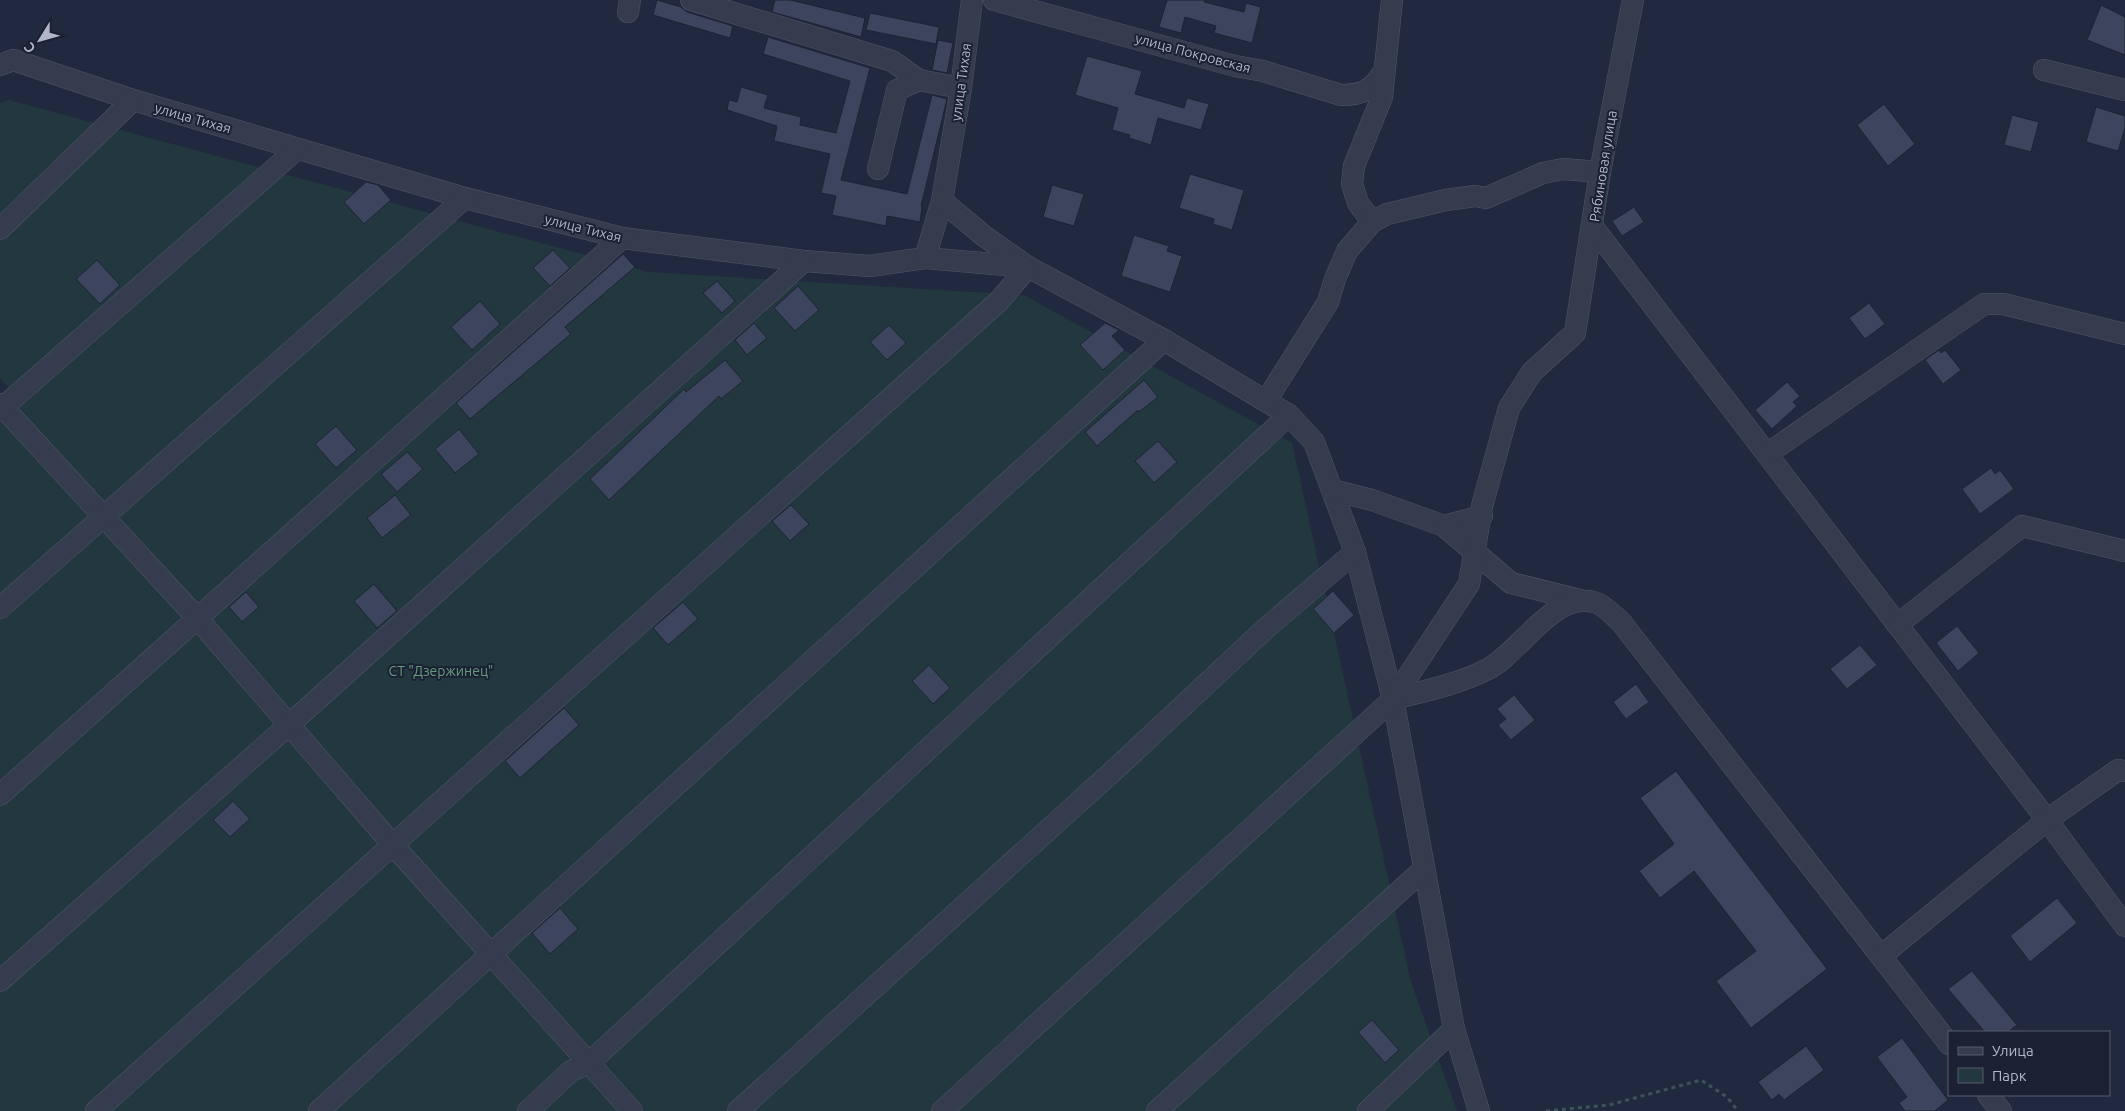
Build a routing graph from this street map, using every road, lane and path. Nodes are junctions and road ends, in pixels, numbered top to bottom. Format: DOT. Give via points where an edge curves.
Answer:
graph roads {
  1 [pos="691,0"];
  2 [pos="972,0"];
  3 [pos="994,0"];
  4 [pos="1392,0"];
  5 [pos="1633,0"];
  6 [pos="0,65"];
  7 [pos="2044,70"];
  8 [pos="1384,71"];
  9 [pos="919,80"];
  10 [pos="961,88"];
  11 [pos="2125,90"];
  12 [pos="133,100"];
  13 [pos="297,148"];
  14 [pos="878,169"];
  15 [pos="1600,172"];
  16 [pos="465,198"];
  17 [pos="942,202"];
  18 [pos="1372,222"];
  19 [pos="1593,227"];
  20 [pos="0,229"];
  21 [pos="622,238"];
  22 [pos="925,258"];
  23 [pos="804,261"];
  24 [pos="1028,267"];
  25 [pos="2125,334"];
  26 [pos="1164,340"];
  27 [pos="1266,401"];
  28 [pos="1,407"];
  29 [pos="1289,414"];
  30 [pos="1767,454"];
  31 [pos="1332,490"];
  32 [pos="102,516"];
  33 [pos="1482,516"];
  34 [pos="1444,526"];
  35 [pos="2125,551"];
  36 [pos="1355,552"];
  37 [pos="1475,554"];
  38 [pos="1580,600"];
  39 [pos="0,608"];
  40 [pos="198,618"];
  41 [pos="1897,625"];
  42 [pos="1393,699"];
  43 [pos="290,724"];
  44 [pos="2125,772"];
  45 [pos="0,795"];
  46 [pos="2047,820"];
  47 [pos="393,846"];
  48 [pos="1424,869"];
  49 [pos="2125,926"];
  50 [pos="491,956"];
  51 [pos="1881,956"];
  52 [pos="0,981"];
  53 [pos="1454,1029"];
  54 [pos="1948,1043"];
  55 [pos="589,1063"];
  56 [pos="1989,1096"];
  57 [pos="96,1111"];
  58 [pos="320,1111"];
  59 [pos="528,1111"];
  60 [pos="632,1111"];
  61 [pos="738,1111"];
  62 [pos="942,1111"];
  63 [pos="1157,1111"];
  64 [pos="1368,1111"];
  65 [pos="1479,1111"];
  66 [pos="1546,1111"];
  67 [pos="1738,1111"];
  68 [pos="2001,1111"];
  1 -- 9 [label="street" via="892,62"];
  2 -- 10 [label="street, улица Тихая"];
  3 -- 8 [label="street, улица Покровская" via="1263,71 1341,95 1372,88"];
  4 -- 8 [label="street"];
  5 -- 15 [label="street, Рябиновая улица"];
  6 -- 12 [label="street, улица Тихая" via="13,60"];
  7 -- 11 [label="street"];
  8 -- 18 [label="street" via="1382,97 1354,166 1352,184 1358,203"];
  9 -- 10 [label="street"];
  9 -- 14 [label="street" via="897,90"];
  10 -- 17 [label="street, улица Тихая"];
  12 -- 13 [label="street, улица Тихая"];
  12 -- 20 [label="street"];
  13 -- 16 [label="street, улица Тихая"];
  13 -- 28 [label="street"];
  15 -- 18 [label="street" via="1562,169 1543,173 1491,197 1459,197 1388,214"];
  15 -- 19 [label="street, Рябиновая улица"];
  16 -- 21 [label="street, улица Тихая"];
  16 -- 32 [label="street"];
  17 -- 22 [label="street, улица Тихая"];
  17 -- 24 [label="street"];
  18 -- 27 [label="street" via="1346,252 1328,302"];
  19 -- 30 [label="street"];
  19 -- 33 [label="street, Рябиновая улица" via="1575,333 1532,372 1508,408"];
  21 -- 23 [label="street, улица Тихая"];
  21 -- 40 [label="street"];
  22 -- 23 [label="street, улица Тихая" via="870,266"];
  22 -- 24 [label="street"];
  23 -- 43 [label="street"];
  24 -- 26 [label="street"];
  24 -- 47 [label="street" via="999,301"];
  25 -- 30 [label="street" via="2003,304 1984,304"];
  26 -- 27 [label="street"];
  26 -- 50 [label="street"];
  27 -- 29 [label="street"];
  28 -- 32 [label="street"];
  29 -- 31 [label="street" via="1314,442"];
  29 -- 55 [label="street"];
  30 -- 41 [label="street"];
  31 -- 34 [label="street" via="1372,500"];
  31 -- 36 [label="street"];
  32 -- 39 [label="street"];
  32 -- 40 [label="street"];
  33 -- 34 [label="street"];
  33 -- 37 [label="street"];
  34 -- 37 [label="street"];
  35 -- 41 [label="street" via="2022,526"];
  36 -- 42 [label="street"];
  36 -- 61 [label="street" via="1264,630 1116,769"];
  37 -- 38 [label="street" via="1511,583"];
  37 -- 42 [label="street" via="1470,584"];
  38 -- 42 [label="street" via="1556,610 1489,669 1440,687"];
  38 -- 51 [label="street" via="1598,604 1621,622"];
  40 -- 43 [label="street"];
  40 -- 45 [label="street"];
  41 -- 46 [label="street"];
  42 -- 48 [label="street"];
  42 -- 62 [label="street"];
  43 -- 47 [label="street"];
  43 -- 52 [label="street"];
  44 -- 46 [label="street" via="2118,770"];
  46 -- 49 [label="street"];
  46 -- 51 [label="street"];
  47 -- 50 [label="street"];
  47 -- 57 [label="street"];
  48 -- 53 [label="street"];
  48 -- 63 [label="street"];
  50 -- 55 [label="street"];
  50 -- 58 [label="street"];
  51 -- 54 [label="street"];
  53 -- 64 [label="street"];
  53 -- 65 [label="street"];
  55 -- 59 [label="street" via="571,1071"];
  55 -- 60 [label="street"];
  56 -- 68 [label="street"];
  66 -- 67 [label="path" via="1609,1105 1701,1080 1727,1097"];
}
